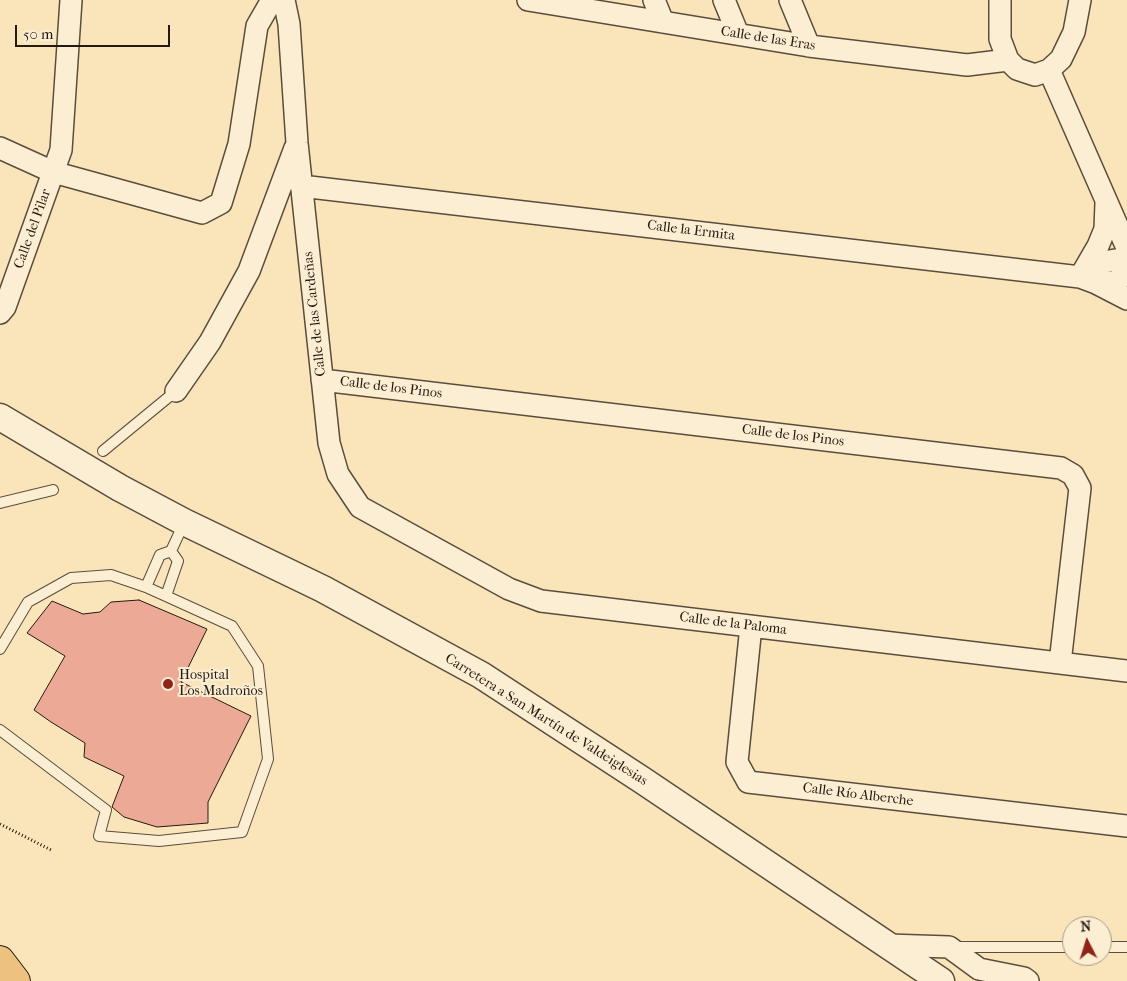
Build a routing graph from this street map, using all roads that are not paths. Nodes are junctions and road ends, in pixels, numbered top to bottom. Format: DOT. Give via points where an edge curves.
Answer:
graph roads {
  1 [pos="71,0"];
  2 [pos="272,0"];
  3 [pos="284,0"];
  4 [pos="528,0"];
  5 [pos="654,0"];
  6 [pos="724,0"];
  7 [pos="790,0"];
  8 [pos="1000,0"];
  9 [pos="1081,1"];
  10 [pos="590,5"];
  11 [pos="663,22"];
  12 [pos="738,34"];
  13 [pos="809,46"];
  14 [pos="1008,60"];
  15 [pos="1049,70"];
  16 [pos="297,143"];
  17 [pos="0,148"];
  18 [pos="54,172"];
  19 [pos="301,186"];
  20 [pos="1106,201"];
  21 [pos="1127,248"];
  22 [pos="1127,258"];
  23 [pos="1127,274"];
  24 [pos="1088,280"];
  25 [pos="1126,298"];
  26 [pos="0,313"];
  27 [pos="322,380"];
  28 [pos="176,391"];
  29 [pos="0,417"];
  30 [pos="103,451"];
  31 [pos="53,490"];
  32 [pos="0,503"];
  33 [pos="360,507"];
  34 [pos="184,522"];
  35 [pos="171,551"];
  36 [pos="146,587"];
  37 [pos="166,596"];
  38 [pos="751,626"];
  39 [pos="0,649"];
  40 [pos="1060,663"];
  41 [pos="1127,671"];
  42 [pos="0,730"];
  43 [pos="1127,826"];
  44 [pos="888,945"];
  45 [pos="950,947"];
  46 [pos="1062,947"];
  47 [pos="1112,947"];
  48 [pos="1127,947"];
  49 [pos="0,960"];
  50 [pos="16,981"];
  51 [pos="941,981"];
  52 [pos="1028,981"];
  1 -- 18 [label="street, Calle del Pilar" via="61,150"];
  2 -- 18 [label="street" via="256,26 239,144 221,203 202,213"];
  3 -- 16 [label="street, Calle de las Cardeñas"];
  4 -- 10 [label="street, Calle de las Eras"];
  5 -- 11 [label="street"];
  6 -- 12 [label="street"];
  7 -- 13 [label="street"];
  8 -- 14 [label="street" via="1000,39"];
  9 -- 15 [label="street" via="1068,48"];
  10 -- 11 [label="street, Calle de las Eras"];
  11 -- 12 [label="street, Calle de las Eras"];
  12 -- 13 [label="street, Calle de las Eras"];
  13 -- 14 [label="street, Calle de las Eras" via="967,65"];
  14 -- 15 [label="street" via="1017,69 1035,75"];
  15 -- 20 [label="street"];
  16 -- 19 [label="street, Calle de las Cardeñas"];
  16 -- 28 [label="street, Calle de las Cardeñas" via="249,271 210,342"];
  17 -- 18 [label="street"];
  18 -- 26 [label="street, Calle del Pilar"];
  19 -- 24 [label="street, Calle la Ermita"];
  19 -- 27 [label="street, Calle de las Cardeñas"];
  20 -- 21 [label="street"];
  20 -- 24 [label="street" via="1105,229"];
  22 -- 24 [label="street" via="1097,263"];
  23 -- 24 [label="street, Calle la Ermita" via="1115,282"];
  24 -- 25 [label="street, Calle la Ermita"];
  27 -- 33 [label="street, Calle de las Cardeñas" via="329,444 338,474"];
  27 -- 40 [label="street, Calle de los Pinos" via="1061,468 1073,475 1080,488"];
  28 -- 30 [label="lane"];
  29 -- 34 [label="street, Carretera a San Martín de Valdeiglesias"];
  31 -- 32 [label="lane"];
  33 -- 38 [label="street, Calle de la Paloma" via="509,589 541,601"];
  34 -- 35 [label="lane"];
  34 -- 44 [label="street, Carretera a San Martín de Valdeiglesias" via="323,589 481,675"];
  35 -- 36 [label="lane" via="160,555"];
  35 -- 37 [label="lane" via="178,560"];
  36 -- 37 [label="lane"];
  36 -- 39 [label="lane" via="111,575 71,578 28,602"];
  37 -- 42 [label="lane" via="232,626 258,666 268,759 242,832 159,841 99,836 106,810"];
  38 -- 40 [label="street, Calle de la Paloma"];
  38 -- 43 [label="street, Calle Río Alberche" via="737,762 748,782"];
  40 -- 41 [label="street, Calle de la Paloma"];
  44 -- 45 [label="street"];
  44 -- 51 [label="street, Carretera a San Martín de Valdeiglesias"];
  45 -- 46 [label="lane"];
  45 -- 52 [label="street" via="979,970"];
  47 -- 48 [label="lane"];
  49 -- 50 [label="highway"];
}
